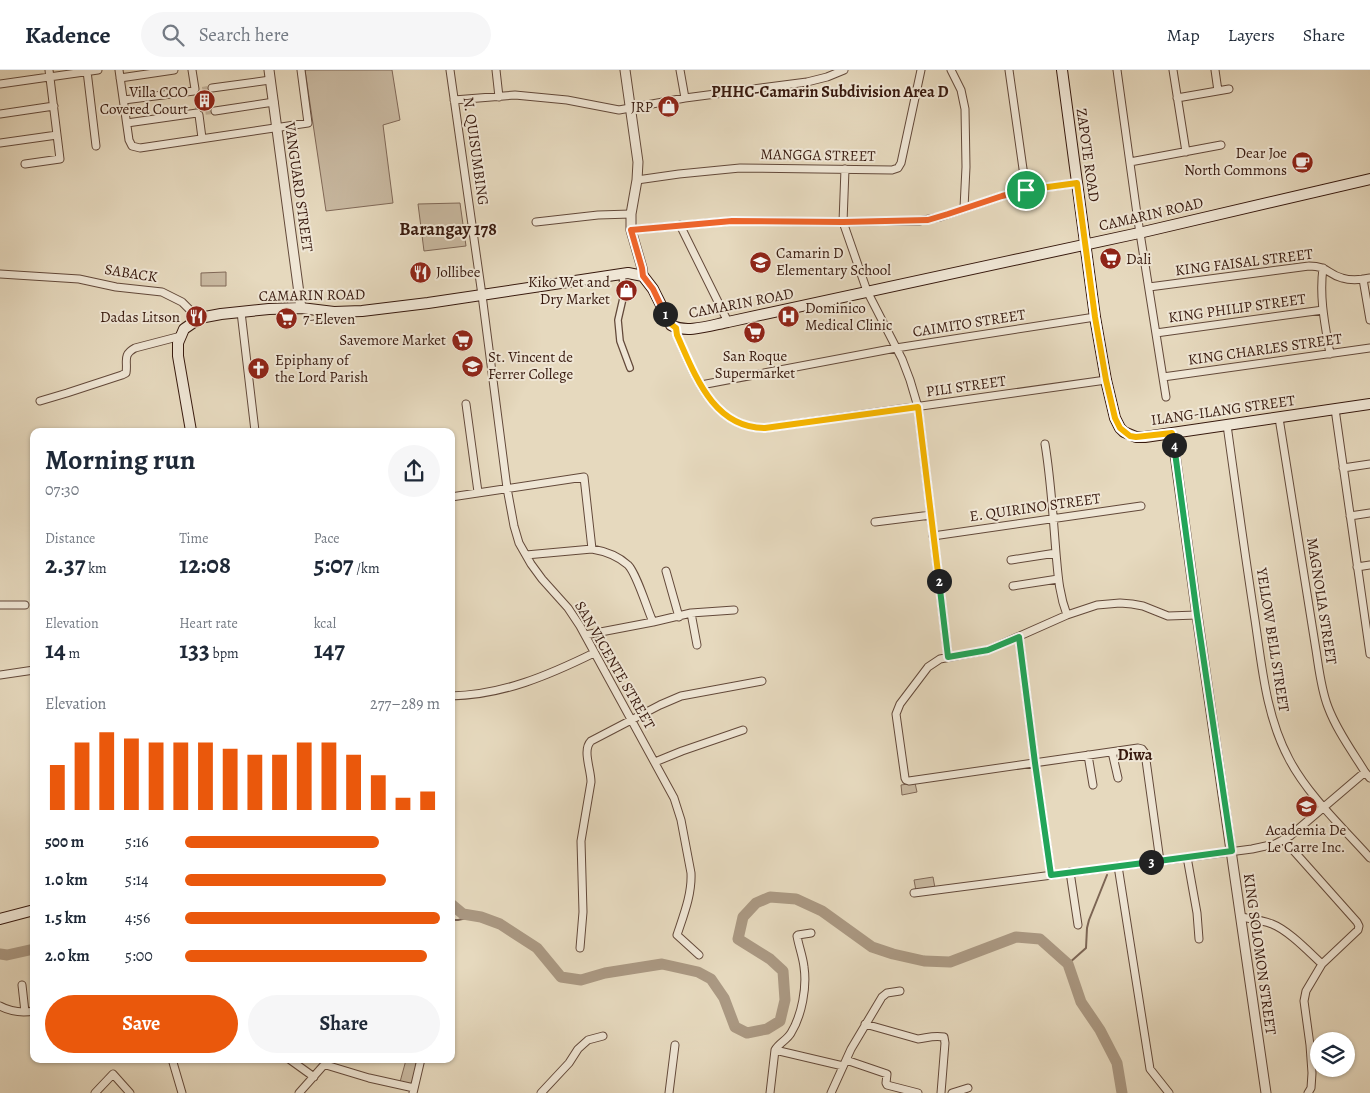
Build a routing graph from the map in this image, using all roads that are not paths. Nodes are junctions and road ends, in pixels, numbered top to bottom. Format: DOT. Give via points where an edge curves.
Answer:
graph roads {
  1 [pos="98,70"];
  2 [pos="119,70"];
  3 [pos="174,70"];
  4 [pos="192,70"];
  5 [pos="269,70"];
  6 [pos="301,70"];
  7 [pos="450,70"];
  8 [pos="496,70"];
  9 [pos="625,70"];
  10 [pos="680,70"];
  11 [pos="844,70"];
  12 [pos="921,70"];
  13 [pos="951,70"];
  14 [pos="1009,70"];
  15 [pos="1062,70"];
  16 [pos="1117,70"];
  17 [pos="1173,70"];
  18 [pos="1214,70"];
  19 [pos="87,71"];
  20 [pos="49,73"];
  21 [pos="120,78"];
  22 [pos="270,80"];
  23 [pos="0,84"];
  24 [pos="212,88"];
  25 [pos="1229,89"];
  26 [pos="1218,92"];
  27 [pos="499,97"];
  28 [pos="684,98"];
  29 [pos="1176,98"];
  30 [pos="124,100"];
  31 [pos="454,100"];
  32 [pos="274,102"];
  33 [pos="54,106"];
  34 [pos="630,108"];
  35 [pos="215,111"];
  36 [pos="0,114"];
  37 [pos="127,124"];
  38 [pos="277,128"];
  39 [pos="58,135"];
  40 [pos="202,138"];
  41 [pos="0,143"];
  42 [pos="1222,145"];
  43 [pos="96,146"];
  44 [pos="1186,152"];
  45 [pos="1130,162"];
  46 [pos="25,164"];
  47 [pos="845,169"];
  48 [pos="1370,179"];
  49 [pos="637,180"];
  50 [pos="1077,183"];
  51 [pos="1026,190"];
  52 [pos="964,208"];
  53 [pos="631,214"];
  54 [pos="536,222"];
  55 [pos="843,222"];
  56 [pos="680,225"];
  57 [pos="631,230"];
  58 [pos="1139,233"];
  59 [pos="1085,244"];
  60 [pos="1323,268"];
  61 [pos="0,274"];
  62 [pos="622,274"];
  63 [pos="643,276"];
  64 [pos="1367,279"];
  65 [pos="1148,288"];
  66 [pos="867,291"];
  67 [pos="482,295"];
  68 [pos="301,308"];
  69 [pos="1323,310"];
  70 [pos="241,312"];
  71 [pos="1095,317"];
  72 [pos="197,320"];
  73 [pos="1370,320"];
  74 [pos="728,322"];
  75 [pos="676,328"];
  76 [pos="1156,333"];
  77 [pos="180,336"];
  78 [pos="896,348"];
  79 [pos="1370,348"];
  80 [pos="1330,354"];
  81 [pos="630,368"];
  82 [pos="1163,377"];
  83 [pos="1106,380"];
  84 [pos="701,384"];
  85 [pos="1166,397"];
  86 [pos="40,401"];
  87 [pos="466,404"];
  88 [pos="1370,404"];
  89 [pos="918,407"];
  90 [pos="1335,409"];
  91 [pos="1279,418"];
  92 [pos="1227,425"];
  93 [pos="190,428"];
  94 [pos="255,428"];
  95 [pos="1172,433"];
  96 [pos="1045,444"];
  97 [pos="1370,464"];
  98 [pos="1343,468"];
  99 [pos="507,488"];
  100 [pos="478,492"];
  101 [pos="455,495"];
  102 [pos="1141,506"];
  103 [pos="1370,514"];
  104 [pos="931,515"];
  105 [pos="1350,516"];
  106 [pos="1052,519"];
  107 [pos="875,522"];
  108 [pos="933,536"];
  109 [pos="592,549"];
  110 [pos="1056,553"];
  111 [pos="526,555"];
  112 [pos="1011,560"];
  113 [pos="1370,565"];
  114 [pos="1357,567"];
  115 [pos="666,571"];
  116 [pos="1058,579"];
  117 [pos="1014,586"];
  118 [pos="24,604"];
  119 [pos="0,605"];
  120 [pos="734,610"];
  121 [pos="691,613"];
  122 [pos="1067,614"];
  123 [pos="1197,615"];
  124 [pos="679,617"];
  125 [pos="1367,617"];
  126 [pos="653,622"];
  127 [pos="585,635"];
  128 [pos="1019,637"];
  129 [pos="697,645"];
  130 [pos="594,653"];
  131 [pos="1370,654"];
  132 [pos="948,657"];
  133 [pos="30,671"];
  134 [pos="0,675"];
  135 [pos="762,681"];
  136 [pos="455,696"];
  137 [pos="631,720"];
  138 [pos="743,730"];
  139 [pos="1112,752"];
  140 [pos="1088,755"];
  141 [pos="655,762"];
  142 [pos="1035,763"];
  143 [pos="1367,775"];
  144 [pos="1118,778"];
  145 [pos="1093,785"];
  146 [pos="1323,806"];
  147 [pos="1284,840"];
  148 [pos="1232,851"];
  149 [pos="1188,857"];
  150 [pos="1370,858"];
  151 [pos="1160,861"];
  152 [pos="1118,866"];
  153 [pos="1070,872"];
  154 [pos="1051,875"];
  155 [pos="914,893"];
  156 [pos="30,911"];
  157 [pos="1241,917"];
  158 [pos="0,919"];
  159 [pos="1078,926"];
  160 [pos="811,933"];
  161 [pos="1199,939"];
  162 [pos="580,948"];
  163 [pos="699,955"];
  164 [pos="1322,964"];
  165 [pos="22,985"];
  166 [pos="900,991"];
  167 [pos="0,1006"];
  168 [pos="25,1012"];
  169 [pos="30,1012"];
  170 [pos="865,1024"];
  171 [pos="603,1036"];
  172 [pos="675,1045"];
  173 [pos="776,1050"];
  174 [pos="173,1063"];
  175 [pos="295,1063"];
  176 [pos="420,1063"];
  177 [pos="845,1063"];
  178 [pos="314,1077"];
  179 [pos="968,1088"];
  180 [pos="413,1090"];
  181 [pos="833,1092"];
  182 [pos="95,1093"];
  183 [pos="130,1093"];
  184 [pos="182,1093"];
  185 [pos="298,1093"];
  186 [pos="541,1093"];
  187 [pos="668,1093"];
  188 [pos="770,1093"];
  189 [pos="918,1093"];
  190 [pos="941,1093"];
  191 [pos="952,1093"];
  192 [pos="1169,1093"];
  193 [pos="1266,1093"];
  194 [pos="1308,1093"];
  1 -- 19 [label="street"];
  2 -- 21 [label="street"];
  3 -- 21 [label="street"];
  4 -- 30 [label="street" via="194,90"];
  5 -- 22 [label="street, VANGUARD STREET"];
  6 -- 38 [label="street" via="308,123"];
  7 -- 31 [label="street, N. QUISUMBING"];
  8 -- 27 [label="street"];
  9 -- 34 [label="street"];
  10 -- 28 [label="street"];
  11 -- 28 [label="street" via="807,82"];
  12 -- 47 [label="street, MANGGA STREET" via="898,168"];
  13 -- 52 [label="street" via="961,90 965,109"];
  14 -- 51 [label="street"];
  15 -- 50 [label="main road, ZAPOTE ROAD"];
  16 -- 45 [label="street"];
  17 -- 29 [label="street"];
  18 -- 26 [label="street"];
  19 -- 20 [label="street"];
  19 -- 43 [label="street"];
  20 -- 23 [label="street"];
  20 -- 33 [label="street"];
  21 -- 30 [label="street"];
  22 -- 24 [label="street"];
  22 -- 32 [label="street, VANGUARD STREET"];
  25 -- 26 [label="street"];
  26 -- 29 [label="street"];
  27 -- 31 [label="street"];
  27 -- 34 [label="street" via="567,100 619,110"];
  28 -- 34 [label="street"];
  29 -- 44 [label="street"];
  30 -- 37 [label="street"];
  31 -- 67 [label="street, N. QUISUMBING"];
  32 -- 35 [label="street"];
  32 -- 38 [label="street, VANGUARD STREET"];
  33 -- 36 [label="street"];
  33 -- 39 [label="street"];
  34 -- 49 [label="street" via="638,162"];
  37 -- 40 [label="street" via="132,146 140,148"];
  37 -- 40 [label="street" via="198,114"];
  38 -- 40 [label="street"];
  38 -- 68 [label="street, VANGUARD STREET"];
  39 -- 41 [label="street"];
  39 -- 46 [label="street" via="60,159"];
  42 -- 44 [label="street"];
  44 -- 45 [label="street"];
  45 -- 58 [label="street"];
  47 -- 49 [label="street, MANGGA STREET" via="740,168"];
  47 -- 55 [label="street"];
  48 -- 58 [label="main road, CAMARIN ROAD"];
  49 -- 53 [label="street"];
  50 -- 51 [label="street"];
  50 -- 59 [label="main road, ZAPOTE ROAD"];
  51 -- 52 [label="street"];
  52 -- 55 [label="street" via="928,220"];
  53 -- 54 [label="street"];
  53 -- 57 [label="street"];
  55 -- 56 [label="street" via="739,220"];
  55 -- 66 [label="street"];
  56 -- 57 [label="street"];
  56 -- 74 [label="street"];
  57 -- 63 [label="street"];
  58 -- 59 [label="main road, CAMARIN ROAD"];
  58 -- 65 [label="street"];
  59 -- 66 [label="main road, CAMARIN ROAD"];
  59 -- 71 [label="main road, ILANG-ILANG STREET"];
  60 -- 64 [label="street, KING FAISAL STREET" via="1344,279"];
  60 -- 65 [label="street, KING FAISAL STREET" via="1300,267"];
  60 -- 69 [label="street"];
  61 -- 72 [label="street, SABACK" via="80,279 162,292 182,302"];
  62 -- 63 [label="main road, CAMARIN ROAD"];
  62 -- 67 [label="main road, CAMARIN ROAD"];
  62 -- 81 [label="street" via="624,294 618,320 620,341"];
  63 -- 75 [label="main road, CAMARIN ROAD"];
  64 -- 73 [label="street"];
  65 -- 76 [label="street"];
  66 -- 74 [label="main road, CAMARIN ROAD"];
  66 -- 78 [label="street"];
  67 -- 68 [label="main road, CAMARIN ROAD" via="350,312"];
  67 -- 99 [label="street, SAN VICENTE STREET"];
  68 -- 70 [label="main road, CAMARIN ROAD"];
  69 -- 76 [label="street, KING PHILIP STREET"];
  69 -- 80 [label="street"];
  70 -- 72 [label="main road, CAMARIN ROAD"];
  70 -- 94 [label="street"];
  71 -- 78 [label="street, CAIMITO STREET"];
  71 -- 83 [label="main road, ILANG-ILANG STREET"];
  72 -- 77 [label="main road, CAMARIN ROAD"];
  74 -- 75 [label="main road, CAMARIN ROAD"];
  75 -- 84 [label="street, PILI STREET"];
  76 -- 82 [label="street"];
  77 -- 86 [label="street" via="130,351 126,355 126,373 122,375"];
  77 -- 93 [label="main road" via="178,356"];
  78 -- 84 [label="street, CAIMITO STREET"];
  78 -- 89 [label="street"];
  79 -- 80 [label="street, KING CHARLES STREET"];
  80 -- 82 [label="street, KING CHARLES STREET"];
  82 -- 85 [label="street"];
  83 -- 89 [label="street, PILI STREET"];
  83 -- 95 [label="main road, ILANG-ILANG STREET" via="1115,418 1124,432 1136,437"];
  84 -- 89 [label="street, PILI STREET" via="725,415 754,428"];
  87 -- 100 [label="street"];
  88 -- 90 [label="main road, ILANG-ILANG STREET"];
  89 -- 104 [label="street"];
  90 -- 91 [label="main road, ILANG-ILANG STREET"];
  90 -- 98 [label="street"];
  91 -- 92 [label="main road, ILANG-ILANG STREET"];
  91 -- 143 [label="street, MAGNOLIA STREET" via="1323,688 1337,728"];
  92 -- 95 [label="main road, ILANG-ILANG STREET"];
  92 -- 146 [label="street, YELLOW BELL STREET" via="1271,716 1290,761"];
  95 -- 123 [label="street, KING SOLOMON STREET"];
  96 -- 106 [label="street"];
  97 -- 98 [label="street"];
  98 -- 105 [label="street"];
  99 -- 100 [label="street"];
  99 -- 109 [label="street" via="584,477"];
  99 -- 111 [label="street, SAN VICENTE STREET" via="514,526"];
  100 -- 101 [label="street"];
  102 -- 106 [label="street, E. QUIRINO STREET"];
  103 -- 105 [label="street"];
  104 -- 107 [label="street"];
  104 -- 108 [label="street"];
  105 -- 114 [label="street"];
  106 -- 108 [label="street, E. QUIRINO STREET"];
  106 -- 110 [label="street"];
  108 -- 132 [label="street"];
  109 -- 111 [label="street"];
  109 -- 126 [label="street" via="603,551 628,565"];
  110 -- 112 [label="street"];
  110 -- 116 [label="street"];
  111 -- 127 [label="street, SAN VICENTE STREET"];
  113 -- 114 [label="street"];
  114 -- 125 [label="street"];
  115 -- 124 [label="street"];
  116 -- 117 [label="street"];
  116 -- 122 [label="street"];
  118 -- 119 [label="street"];
  120 -- 121 [label="street"];
  121 -- 124 [label="street"];
  121 -- 129 [label="street"];
  122 -- 123 [label="street" via="1097,605 1120,603 1143,606 1168,616"];
  122 -- 128 [label="street"];
  123 -- 148 [label="street, KING SOLOMON STREET"];
  124 -- 126 [label="street"];
  125 -- 131 [label="street"];
  126 -- 127 [label="street"];
  127 -- 130 [label="street, SAN VICENTE STREET"];
  128 -- 132 [label="street" via="988,650"];
  128 -- 142 [label="street"];
  130 -- 136 [label="street" via="527,682 483,693"];
  130 -- 137 [label="street, SAN VICENTE STREET"];
  132 -- 142 [label="street" via="928,667 897,708 906,780"];
  133 -- 134 [label="street"];
  135 -- 137 [label="street" via="680,696"];
  137 -- 141 [label="street, SAN VICENTE STREET"];
  137 -- 162 [label="street" via="591,740 587,748 591,782 581,841 583,912"];
  138 -- 141 [label="street"];
  139 -- 140 [label="street"];
  139 -- 144 [label="street"];
  139 -- 151 [label="street" via="1142,748 1145,753"];
  140 -- 142 [label="street"];
  140 -- 145 [label="street"];
  141 -- 163 [label="street, SAN VICENTE STREET" via="678,809 691,873 691,890 678,935"];
  142 -- 154 [label="street"];
  143 -- 146 [label="street"];
  146 -- 147 [label="street"];
  146 -- 150 [label="street, YELLOW BELL STREET"];
  147 -- 148 [label="street"];
  147 -- 164 [label="street" via="1359,926"];
  148 -- 149 [label="street"];
  148 -- 157 [label="street, KING SOLOMON STREET"];
  149 -- 151 [label="street"];
  149 -- 161 [label="street"];
  151 -- 152 [label="street"];
  152 -- 153 [label="street"];
  152 -- 192 [label="street" via="1150,1069"];
  153 -- 154 [label="street"];
  153 -- 159 [label="street"];
  154 -- 155 [label="street"];
  156 -- 158 [label="main road"];
  157 -- 164 [label="street" via="1274,925"];
  157 -- 193 [label="street, KING SOLOMON STREET"];
  160 -- 173 [label="street" via="797,936 804,967 803,1001 792,1032"];
  164 -- 194 [label="street" via="1306,991 1304,1002 1312,1073"];
  165 -- 168 [label="street"];
  166 -- 170 [label="street" via="882,997"];
  167 -- 168 [label="street"];
  168 -- 169 [label="street"];
  170 -- 177 [label="street"];
  170 -- 190 [label="street" via="918,1038 944,1037"];
  171 -- 186 [label="street" via="588,1040 578,1049"];
  172 -- 187 [label="street"];
  173 -- 177 [label="street"];
  173 -- 188 [label="street"];
  174 -- 184 [label="street"];
  175 -- 178 [label="street"];
  176 -- 180 [label="street"];
  177 -- 181 [label="street"];
  177 -- 189 [label="street" via="888,1074 887,1086"];
  178 -- 180 [label="street" via="326,1065"];
  178 -- 185 [label="street"];
  179 -- 191 [label="street"];
  182 -- 183 [label="street" via="113,1074"];
}
